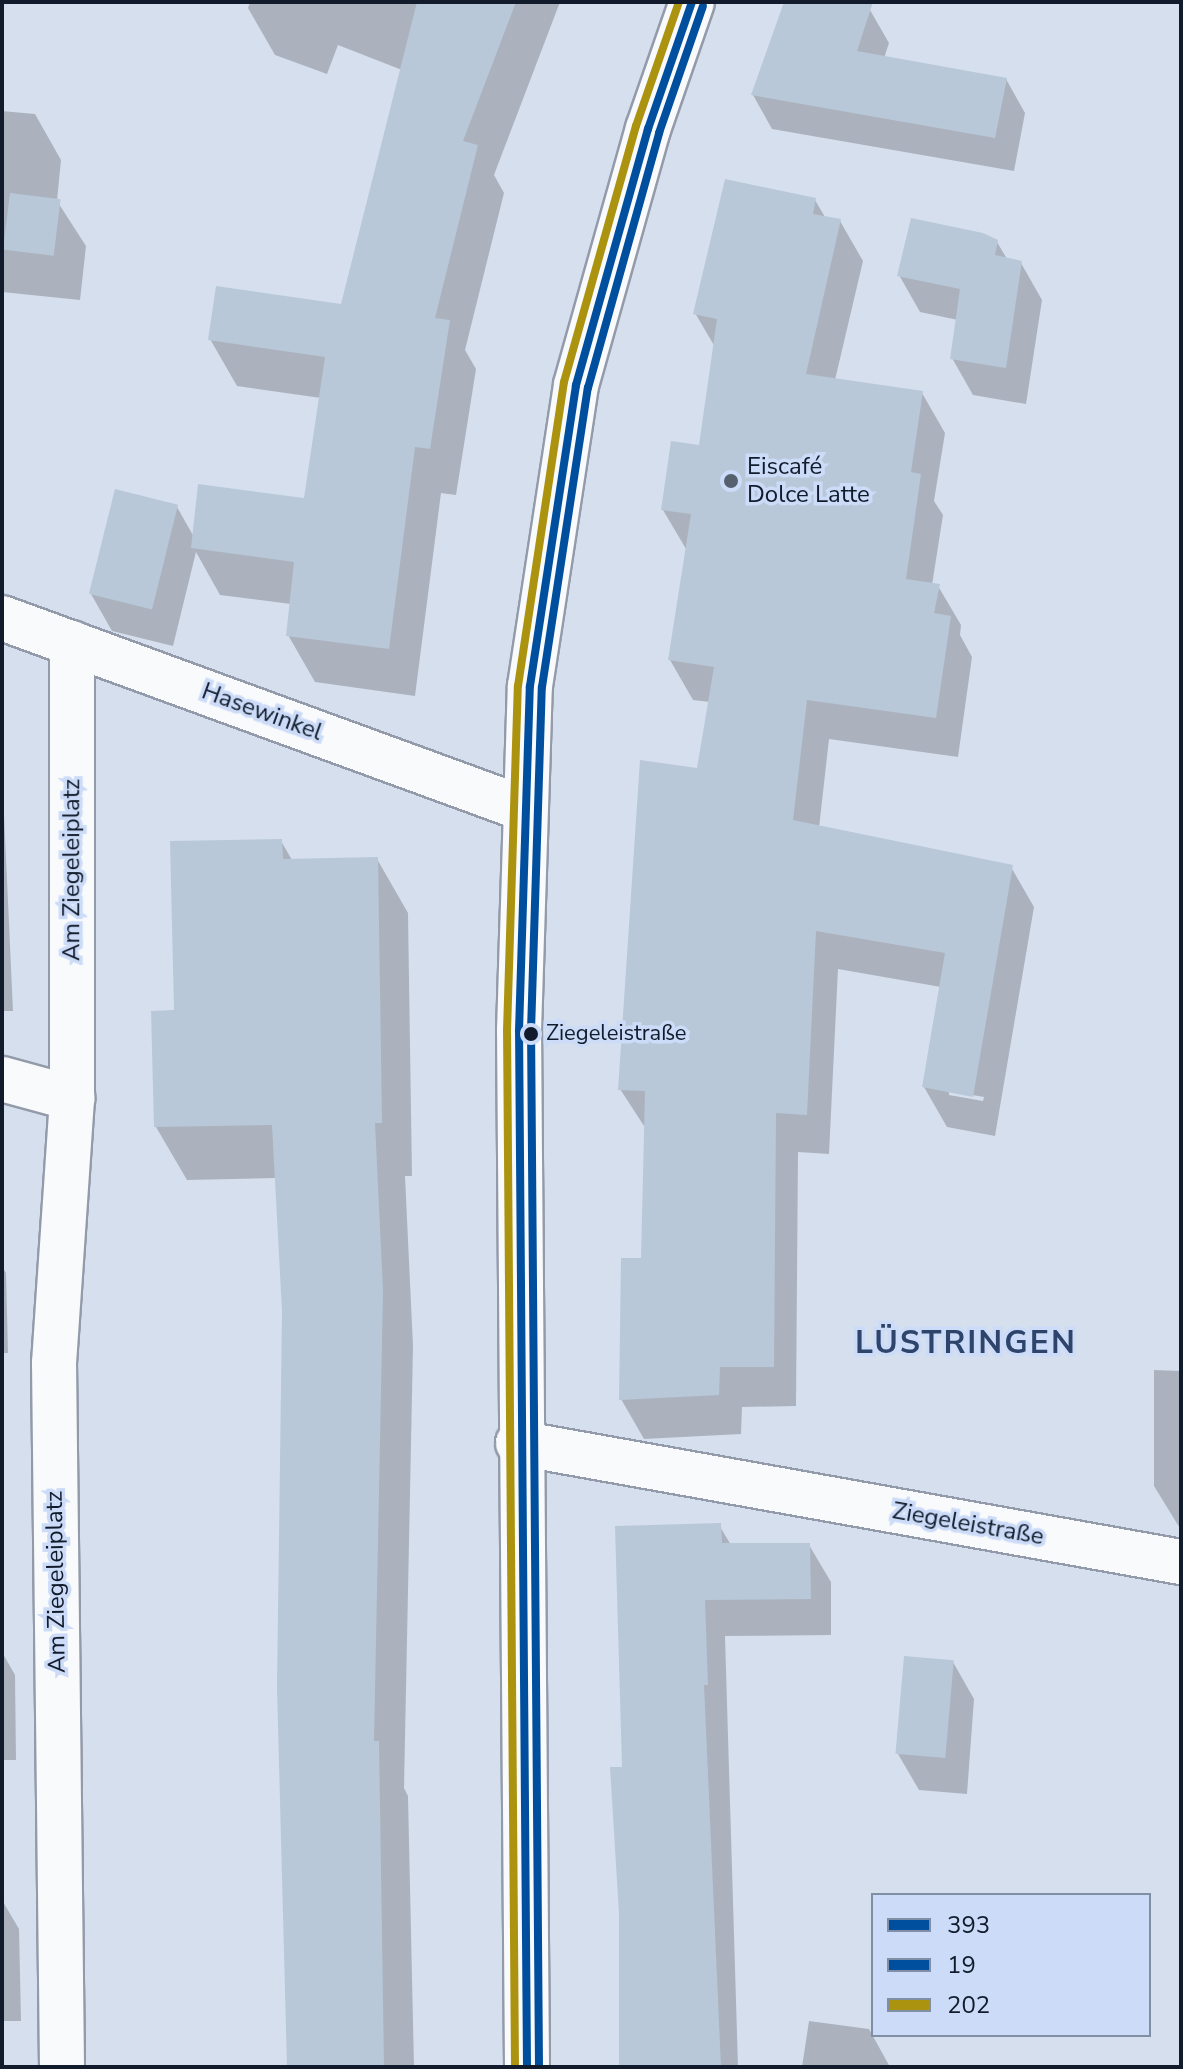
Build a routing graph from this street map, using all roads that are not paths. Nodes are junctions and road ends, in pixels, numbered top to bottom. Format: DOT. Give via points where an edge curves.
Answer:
graph roads {
  1 [pos="692,2"];
  2 [pos="2,618"];
  3 [pos="72,643"];
  4 [pos="522,808"];
  5 [pos="2,1079"];
  6 [pos="72,1098"];
  7 [pos="518,1443"];
  8 [pos="1181,1562"];
  9 [pos="62,2067"];
  10 [pos="527,2067"];
  1 -- 4 [label="street" via="648,129 576,385 533,652"];
  2 -- 3 [label="street, Hasewinkel"];
  3 -- 4 [label="street, Hasewinkel"];
  3 -- 6 [label="street, Am Ziegeleiplatz"];
  4 -- 7 [label="street"];
  5 -- 6 [label="street"];
  6 -- 9 [label="street, Am Ziegeleiplatz" via="54,1363"];
  7 -- 8 [label="street, Ziegeleistraße"];
  7 -- 10 [label="street"];
}
